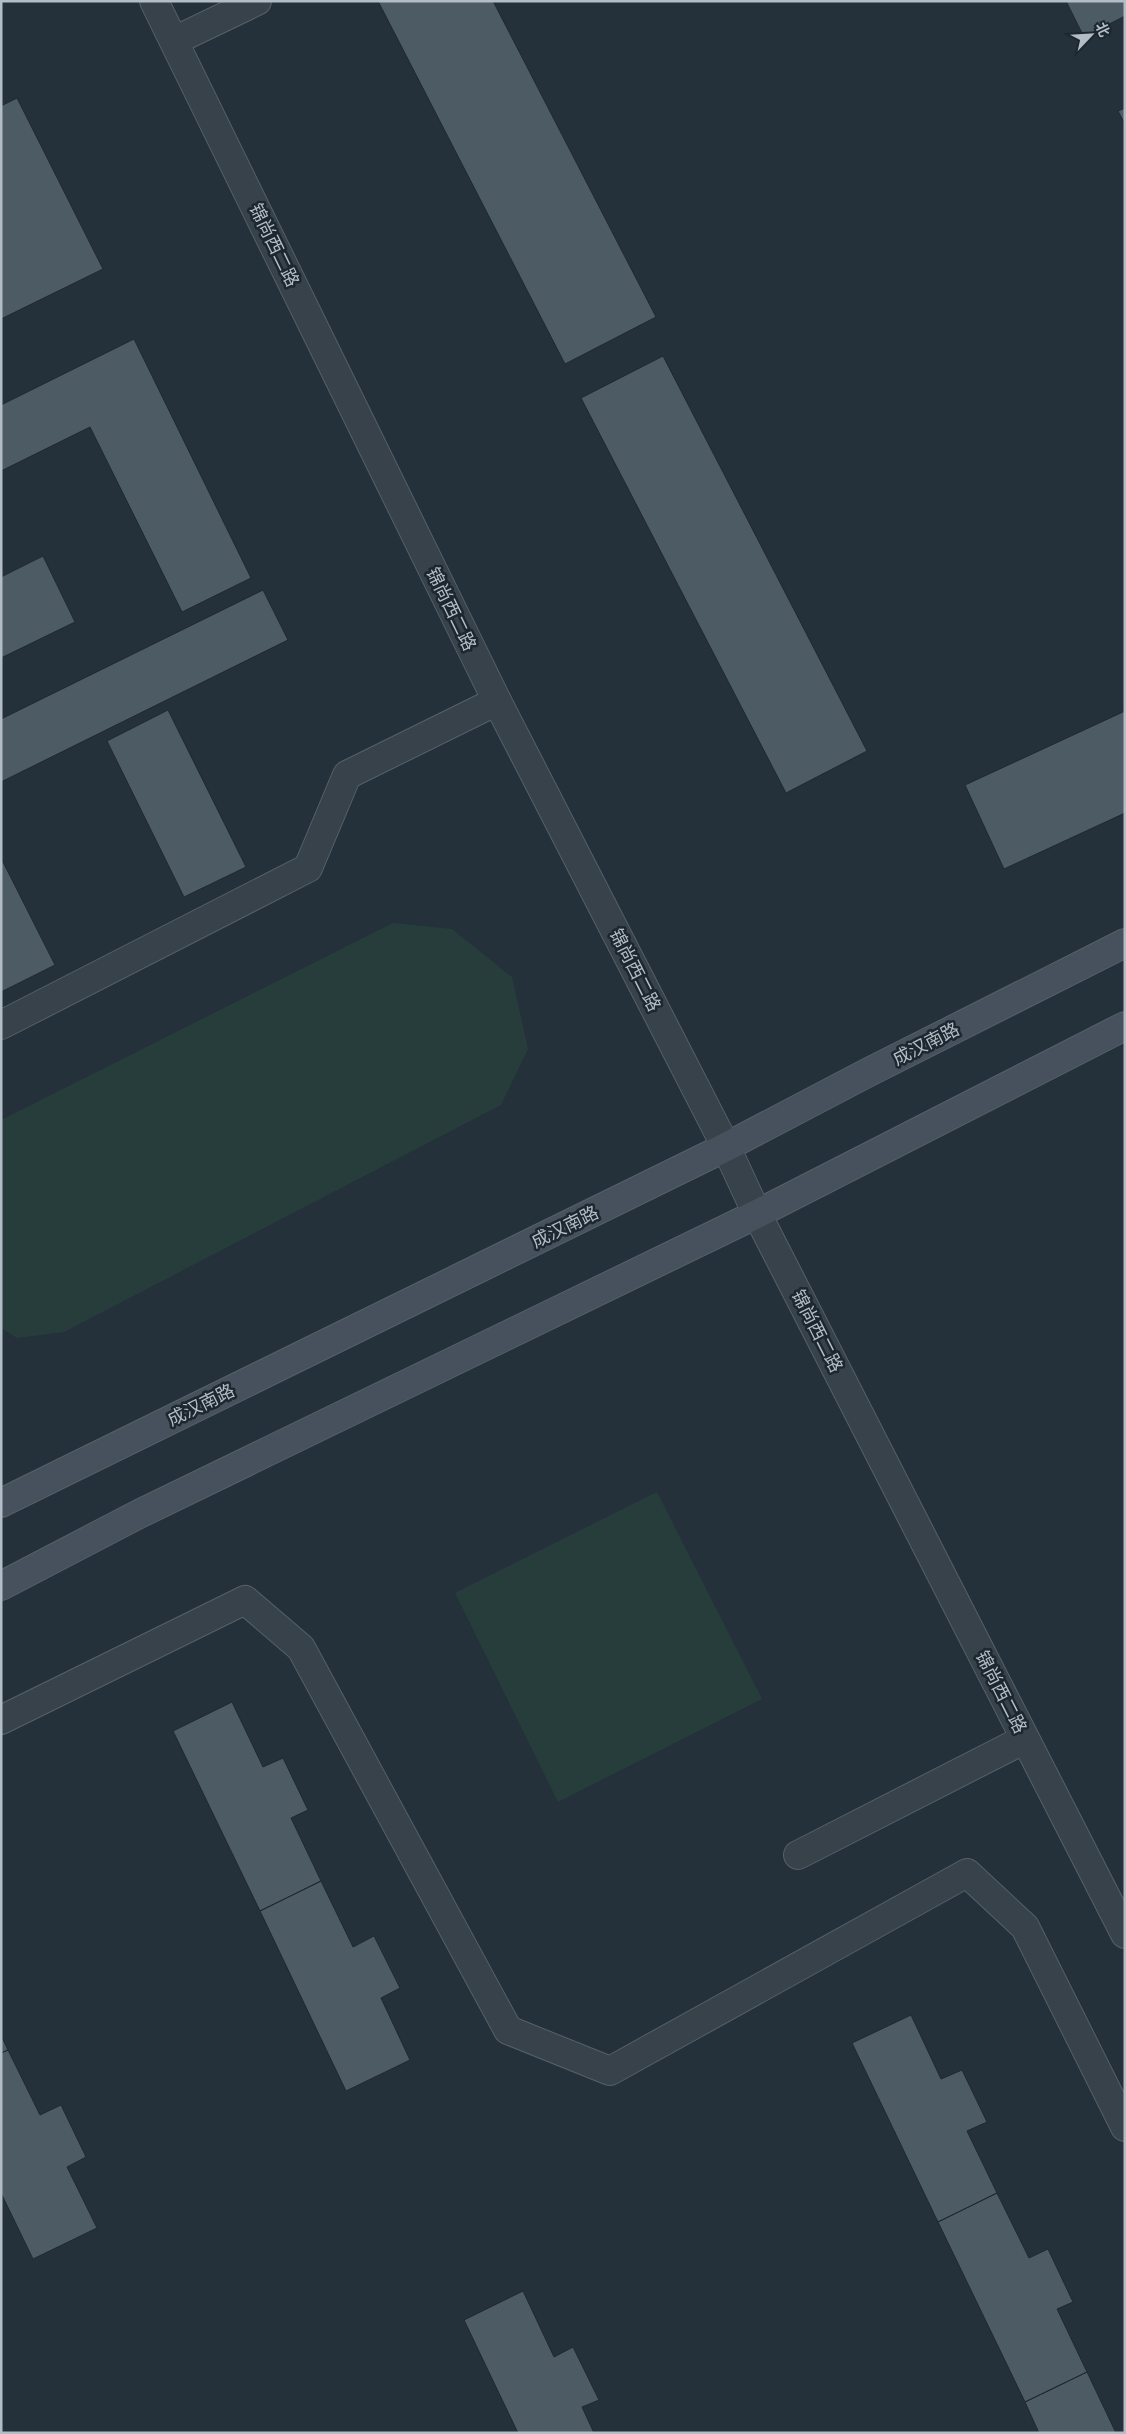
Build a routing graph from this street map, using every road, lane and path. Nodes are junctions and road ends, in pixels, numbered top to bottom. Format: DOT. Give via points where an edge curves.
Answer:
graph roads {
  1 [pos="154,1"];
  2 [pos="257,1"];
  3 [pos="174,41"];
  4 [pos="497,701"];
  5 [pos="1125,943"];
  6 [pos="1,1025"];
  7 [pos="1125,1026"];
  8 [pos="726,1147"];
  9 [pos="757,1214"];
  10 [pos="1,1503"];
  11 [pos="1,1586"];
  12 [pos="1,1720"];
  13 [pos="1025,1739"];
  14 [pos="798,1856"];
  15 [pos="1125,1934"];
  16 [pos="1125,2127"];
  1 -- 3 [label="street, 锦尚西二路"];
  2 -- 3 [label="street"];
  3 -- 4 [label="street, 锦尚西二路"];
  4 -- 6 [label="street" via="347,775 308,868"];
  4 -- 8 [label="street, 锦尚西二路"];
  5 -- 8 [label="main road, 成汉南路"];
  7 -- 9 [label="main road"];
  8 -- 9 [label="street, 锦尚西二路"];
  8 -- 10 [label="main road, 成汉南路"];
  9 -- 11 [label="main road" via="139,1514"];
  9 -- 13 [label="street, 锦尚西二路"];
  12 -- 16 [label="street" via="245,1600 301,1648 508,2030 610,2071 968,1873 1025,1926"];
  13 -- 14 [label="street"];
  13 -- 15 [label="street, 锦尚西二路"];
}
